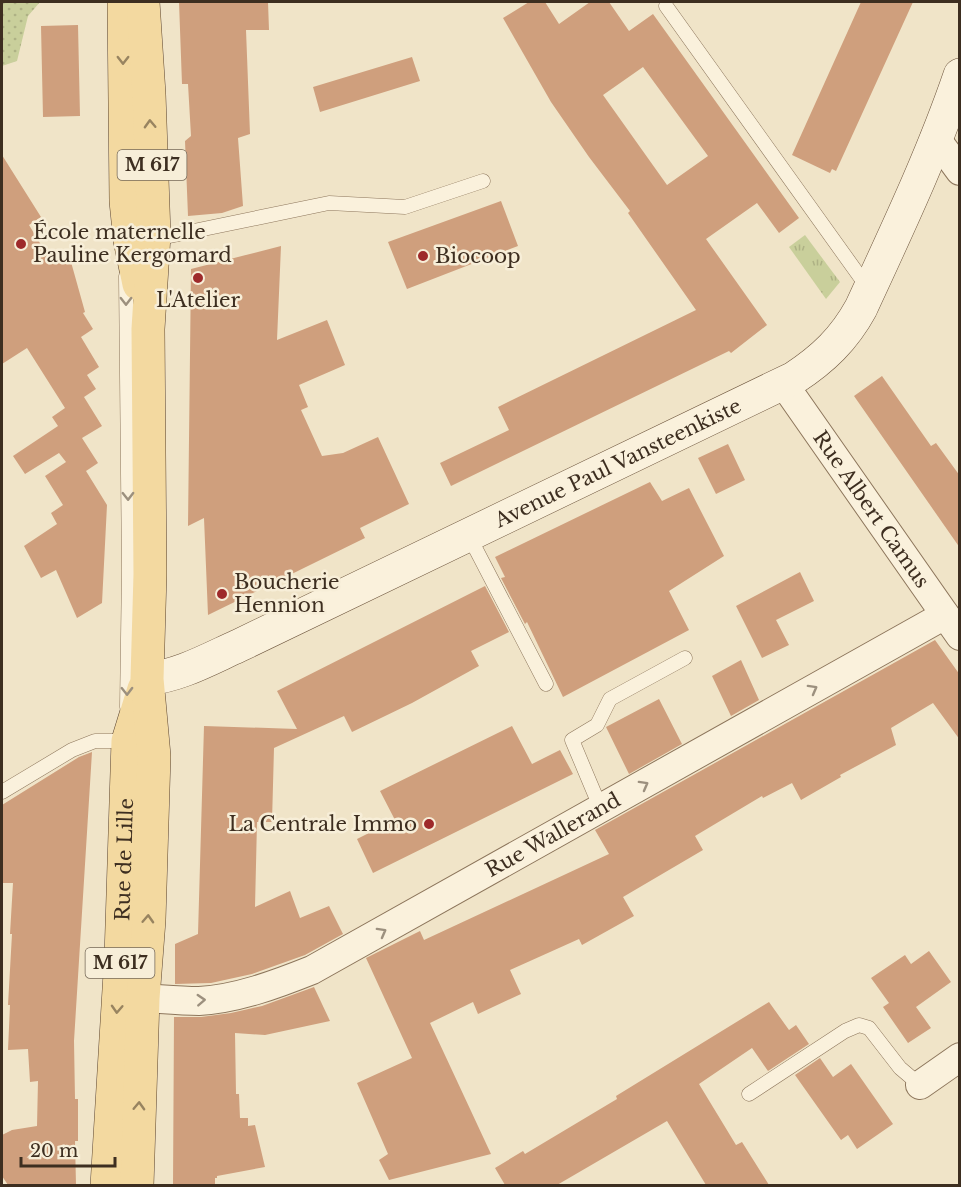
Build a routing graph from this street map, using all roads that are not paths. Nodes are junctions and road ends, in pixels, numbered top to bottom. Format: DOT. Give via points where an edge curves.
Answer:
graph roads {
  1 [pos="124,2"];
  2 [pos="143,2"];
  3 [pos="666,6"];
  4 [pos="956,88"];
  5 [pos="935,137"];
  6 [pos="960,171"];
  7 [pos="483,181"];
  8 [pos="126,201"];
  9 [pos="153,240"];
  10 [pos="870,290"];
  11 [pos="148,330"];
  12 [pos="783,383"];
  13 [pos="469,536"];
  14 [pos="952,626"];
  15 [pos="685,658"];
  16 [pos="147,679"];
  17 [pos="546,684"];
  18 [pos="128,741"];
  19 [pos="2,792"];
  20 [pos="601,809"];
  21 [pos="143,998"];
  22 [pos="960,1057"];
  23 [pos="920,1085"];
  24 [pos="749,1094"];
  25 [pos="107,1185"];
  26 [pos="137,1185"];
  1 -- 8 [label="main road, Rue de Lille / M 617, one-way"];
  9 -- 2 [label="main road, Rue de Lille / M 617, one-way"];
  3 -- 10 [label="lane"];
  4 -- 5 [label="street, Avenue Paul Vansteenkiste"];
  5 -- 6 [label="street"];
  5 -- 10 [label="street, Avenue Paul Vansteenkiste"];
  7 -- 9 [label="lane" via="405,207 329,203"];
  8 -- 11 [label="main road, Rue de Lille / M 617"];
  8 -- 18 [label="lane, one-way"];
  9 -- 11 [label="main road, Rue de Lille / M 617"];
  10 -- 12 [label="street, Avenue Paul Vansteenkiste" via="837,344 814,365"];
  11 -- 16 [label="main road, Rue de Lille / M 617"];
  12 -- 13 [label="street, Avenue Paul Vansteenkiste"];
  12 -- 14 [label="street, Rue Albert Camus"];
  13 -- 16 [label="street, Avenue Paul Vansteenkiste" via="199,664 163,678"];
  13 -- 17 [label="lane"];
  20 -- 14 [label="street, Rue Wallerand, one-way"];
  15 -- 20 [label="lane" via="610,699 597,725 573,740"];
  16 -- 18 [label="main road, Rue de Lille / M 617"];
  21 -- 16 [label="main road, Rue de Lille / M 617, one-way" via="154,756"];
  18 -- 19 [label="lane" via="87,744"];
  18 -- 25 [label="main road, Rue de Lille / M 617, one-way" via="121,957"];
  21 -- 20 [label="street, Rue Wallerand, one-way" via="218,999 312,970"];
  26 -- 21 [label="main road, Rue de Lille / M 617, one-way"];
  22 -- 23 [label="street"];
  23 -- 24 [label="lane" via="900,1068 869,1028 859,1025"];
}
